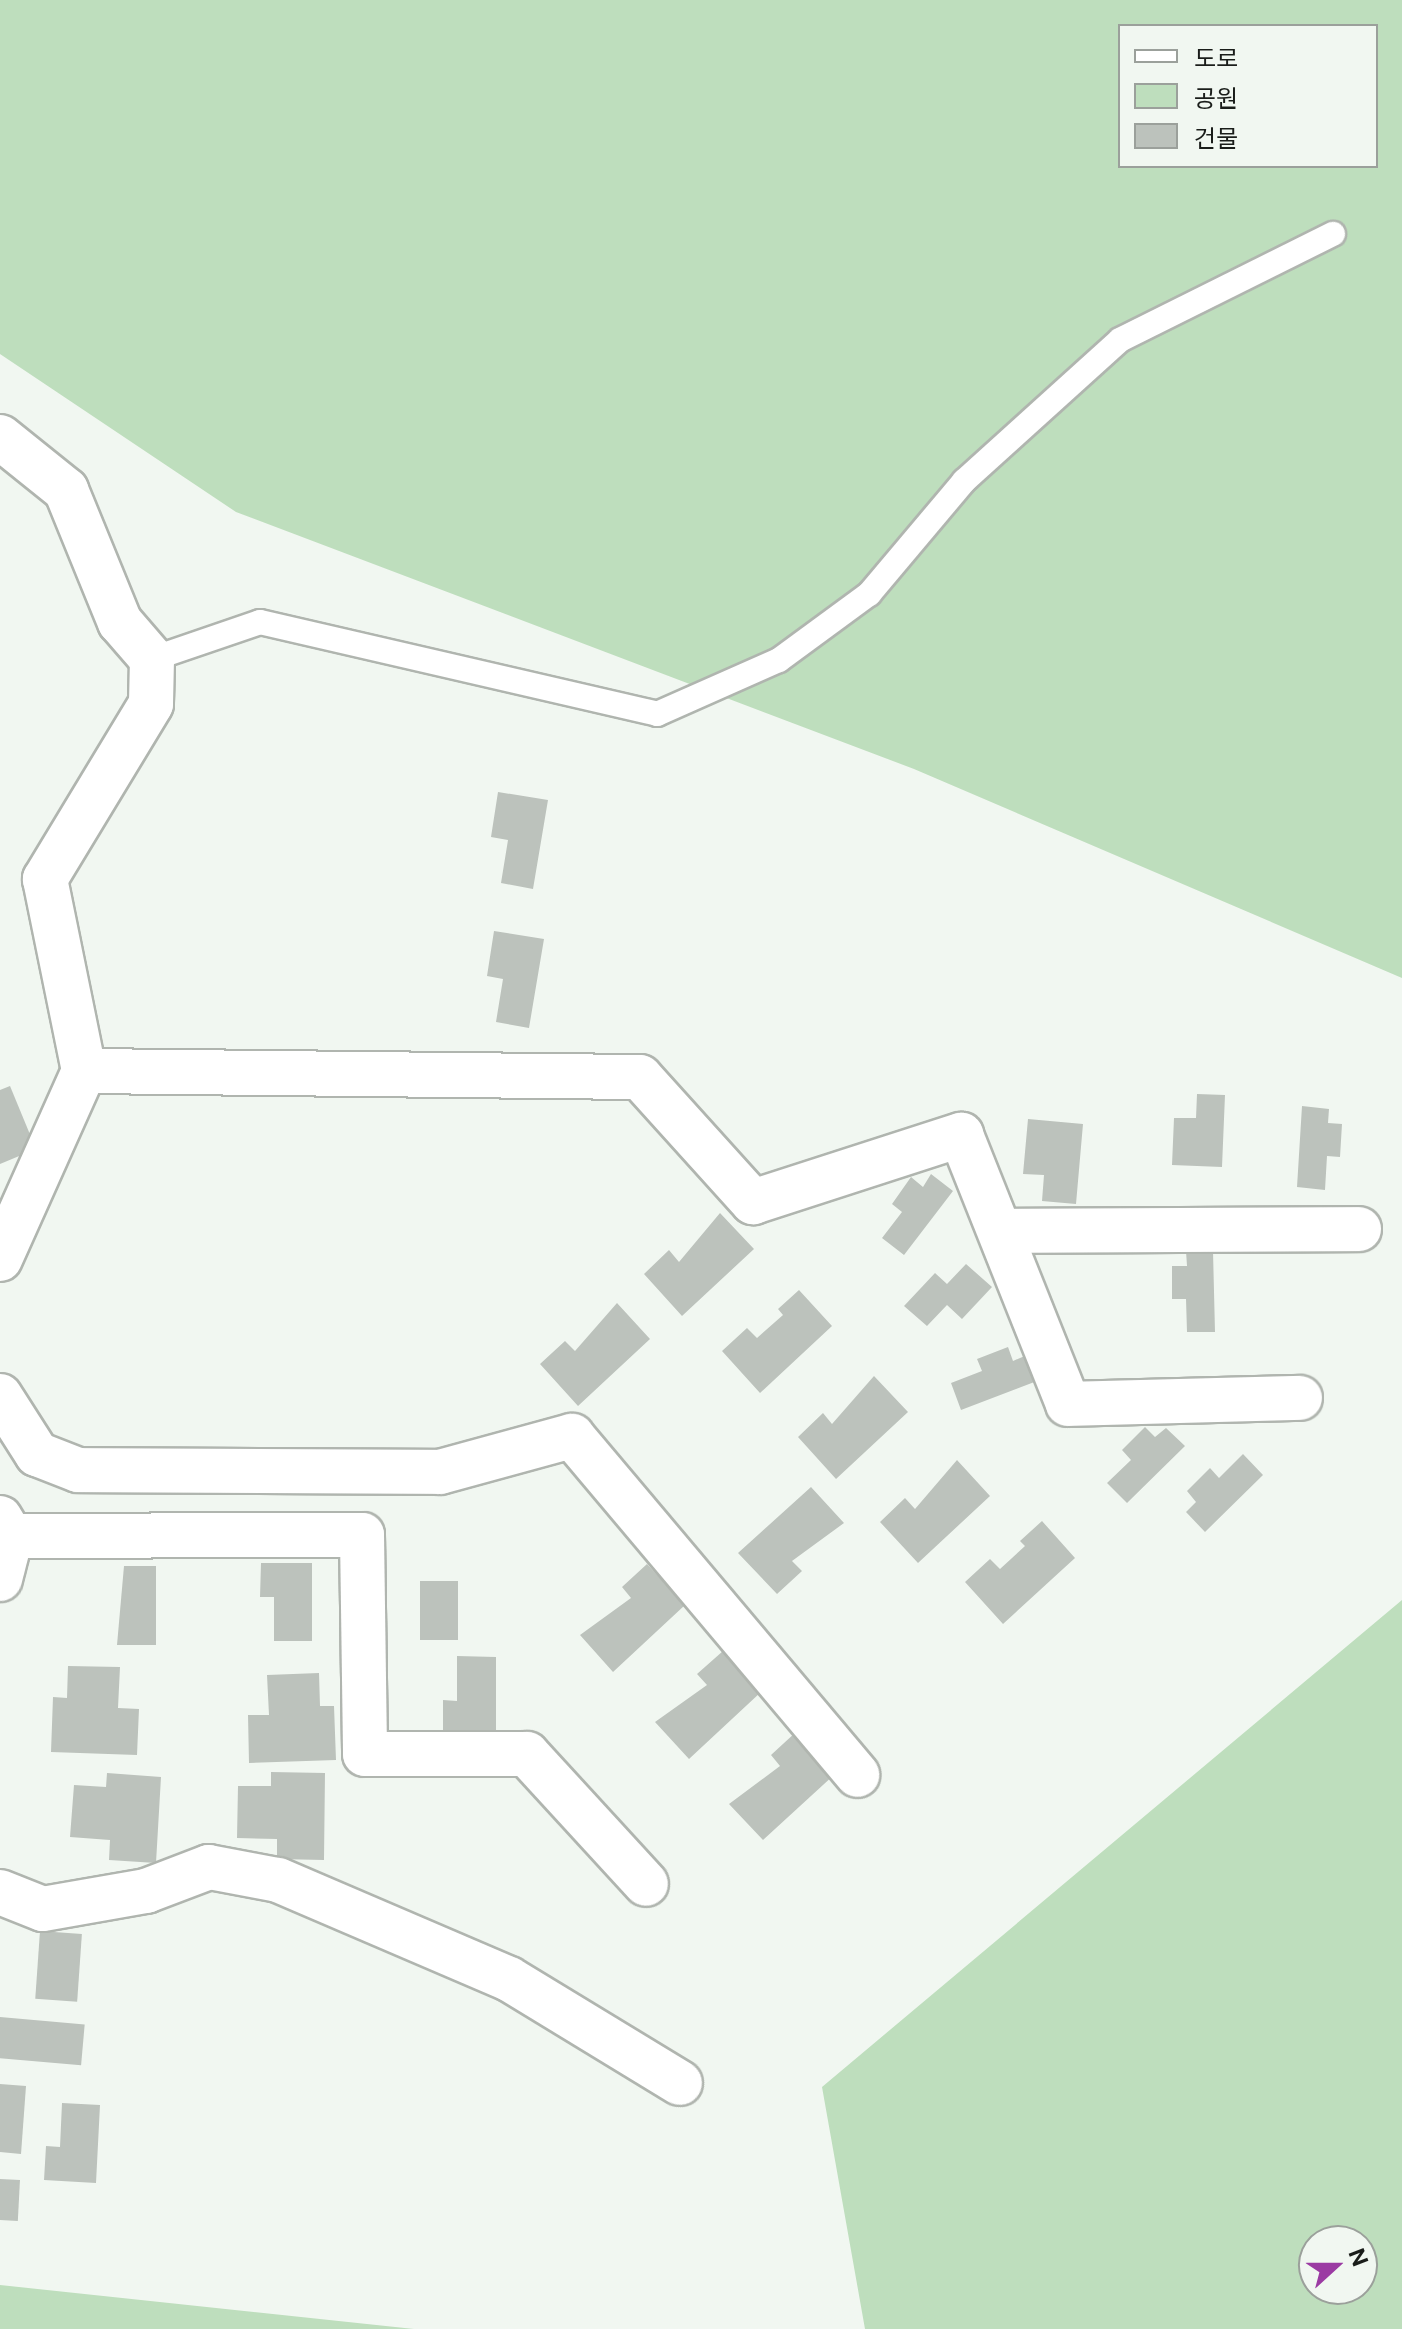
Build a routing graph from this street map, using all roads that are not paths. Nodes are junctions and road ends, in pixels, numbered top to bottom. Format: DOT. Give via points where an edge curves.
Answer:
graph roads {
  1 [pos="1333,234"];
  2 [pos="0,437"];
  3 [pos="152,659"];
  4 [pos="84,1071"];
  5 [pos="1359,1229"];
  6 [pos="1001,1231"];
  7 [pos="0,1259"];
  8 [pos="0,1396"];
  9 [pos="1300,1398"];
  10 [pos="5,1527"];
  11 [pos="0,1579"];
  12 [pos="857,1775"];
  13 [pos="646,1884"];
  14 [pos="0,1892"];
  15 [pos="680,2083"];
  1 -- 3 [label="lane" via="1120,340 964,481 869,594 779,660 657,714 260,622"];
  2 -- 3 [label="street" via="66,490 120,622"];
  3 -- 4 [label="street" via="151,704 45,879"];
  4 -- 6 [label="street" via="640,1077 753,1202 961,1135"];
  4 -- 7 [label="street"];
  5 -- 6 [label="street"];
  6 -- 9 [label="street" via="1068,1404"];
  8 -- 12 [label="street" via="37,1454 78,1470 440,1472 572,1436"];
  10 -- 11 [label="street"];
  10 -- 13 [label="street" via="362,1535 365,1754 527,1754"];
  14 -- 15 [label="street" via="43,1909 146,1891 209,1867 278,1880 509,1979"];
}
